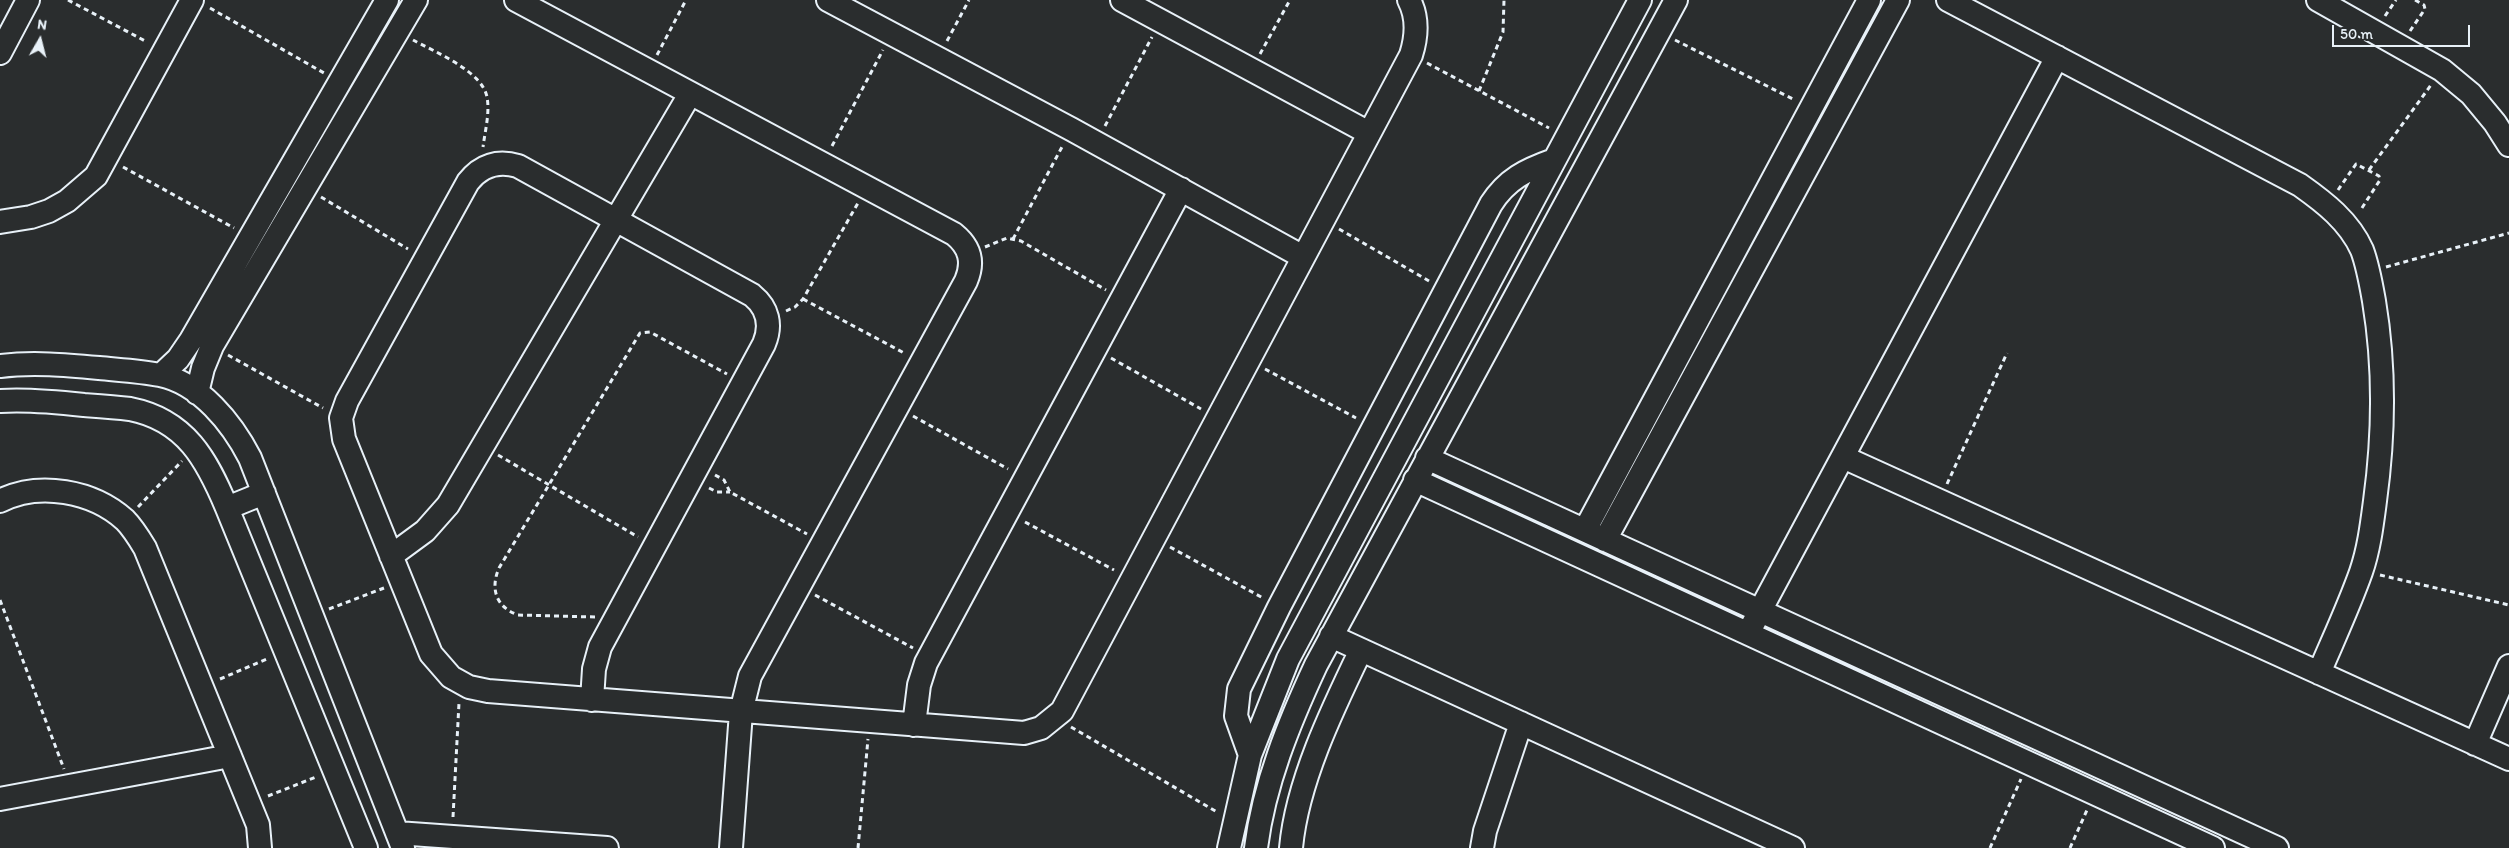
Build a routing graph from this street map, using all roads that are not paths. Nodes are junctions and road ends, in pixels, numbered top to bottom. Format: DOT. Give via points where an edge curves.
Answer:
graph roads {
  1 [pos="28,0"];
  2 [pos="387,0"];
  3 [pos="416,0"];
  4 [pos="516,0"];
  5 [pos="828,0"];
  6 [pos="1122,0"];
  7 [pos="1409,0"];
  8 [pos="1638,0"];
  9 [pos="1676,0"];
  10 [pos="1869,0"];
  11 [pos="1898,0"];
  12 [pos="1948,0"];
  13 [pos="2318,0"];
  14 [pos="198,2"];
  15 [pos="0,53"];
  16 [pos="2057,57"];
  17 [pos="690,94"];
  18 [pos="1370,133"];
  19 [pos="2509,145"];
  20 [pos="1554,160"];
  21 [pos="1181,189"];
  22 [pos="616,220"];
  23 [pos="0,222"];
  24 [pos="1303,257"];
  25 [pos="0,366"];
  26 [pos="161,375"];
  27 [pos="197,394"];
  28 [pos="0,401"];
  29 [pos="1843,457"];
  30 [pos="1427,458"];
  31 [pos="1415,480"];
  32 [pos="264,493"];
  33 [pos="0,501"];
  34 [pos="227,508"];
  35 [pos="1585,530"];
  36 [pos="1606,540"];
  37 [pos="1345,550"];
  38 [pos="391,556"];
  39 [pos="1370,564"];
  40 [pos="1760,611"];
  41 [pos="1748,634"];
  42 [pos="1331,636"];
  43 [pos="1361,650"];
  44 [pos="2509,666"];
  45 [pos="2319,673"];
  46 [pos="592,700"];
  47 [pos="741,712"];
  48 [pos="1521,723"];
  49 [pos="914,725"];
  50 [pos="2475,744"];
  51 [pos="1250,755"];
  52 [pos="230,756"];
  53 [pos="2509,760"];
  54 [pos="0,798"];
  55 [pos="400,840"];
  56 [pos="260,848"];
  57 [pos="366,848"];
  58 [pos="607,848"];
  59 [pos="731,848"];
  60 [pos="1229,848"];
  61 [pos="1256,848"];
  62 [pos="1291,848"];
  63 [pos="1482,848"];
  64 [pos="1793,848"];
  65 [pos="2213,848"];
  66 [pos="2277,848"];
  1 -- 15 [label="street"];
  2 -- 26 [label="street" via="185,350"];
  3 -- 27 [label="street" via="212,346"];
  4 -- 17 [label="street"];
  5 -- 21 [label="street"];
  6 -- 18 [label="street"];
  7 -- 18 [label="street" via="1416,23 1415,44"];
  8 -- 20 [label="street"];
  9 -- 30 [label="street"];
  10 -- 35 [label="street"];
  11 -- 36 [label="street"];
  12 -- 16 [label="street"];
  13 -- 19 [label="street" via="2442,70 2471,94"];
  14 -- 23 [label="street" via="165,51 96,176 67,201 31,217"];
  16 -- 29 [label="street"];
  16 -- 45 [label="street" via="2300,185 2329,205 2349,228 2361,249 2369,271 2378,330 2382,422 2372,522 2362,571"];
  17 -- 22 [label="street"];
  17 -- 47 [label="street" via="954,234 970,255 971,264 966,281 750,676"];
  18 -- 24 [label="street"];
  20 -- 37 [label="street"];
  20 -- 51 [label="street" via="1523,171 1497,194 1279,607 1236,698 1238,724"];
  21 -- 24 [label="street"];
  21 -- 49 [label="street" via="929,656 920,677"];
  22 -- 38 [label="street" via="441,515"];
  22 -- 38 [label="street" via="518,166 503,163 480,170 468,182 347,401 341,418 344,439"];
  22 -- 46 [label="street" via="752,295 768,317 768,336 596,658"];
  24 -- 49 [label="street" via="1062,711 1041,728 1024,733"];
  25 -- 26 [label="street" via="74,365"];
  26 -- 27 [label="street"];
  27 -- 32 [label="street" via="222,415 232,429 250,458"];
  28 -- 34 [label="street" via="130,409 166,422 195,446 210,468"];
  29 -- 40 [label="street"];
  29 -- 45 [label="street"];
  30 -- 31 [label="street"];
  30 -- 35 [label="street"];
  31 -- 39 [label="street"];
  31 -- 41 [label="street"];
  32 -- 34 [label="street"];
  32 -- 55 [label="street"];
  33 -- 52 [label="street" via="25,493 68,493 89,498 125,520 145,548"];
  34 -- 57 [label="street"];
  35 -- 36 [label="street"];
  36 -- 40 [label="street"];
  37 -- 39 [label="street"];
  37 -- 51 [label="street" via="1288,659"];
  38 -- 46 [label="street" via="431,654 443,671 460,683 488,691"];
  39 -- 42 [label="street"];
  40 -- 41 [label="street"];
  40 -- 66 [label="street"];
  41 -- 65 [label="street"];
  42 -- 43 [label="street"];
  42 -- 61 [label="street" via="1299,703 1276,762"];
  43 -- 48 [label="street"];
  43 -- 62 [label="street" via="1333,709 1305,782"];
  44 -- 50 [label="street"];
  45 -- 50 [label="street"];
  46 -- 47 [label="street"];
  47 -- 49 [label="street"];
  47 -- 59 [label="street"];
  48 -- 63 [label="street"];
  48 -- 64 [label="street"];
  50 -- 53 [label="street"];
  51 -- 60 [label="street"];
  52 -- 54 [label="street"];
  52 -- 56 [label="street" via="258,825"];
  55 -- 58 [label="street" via="452,837"];
}
